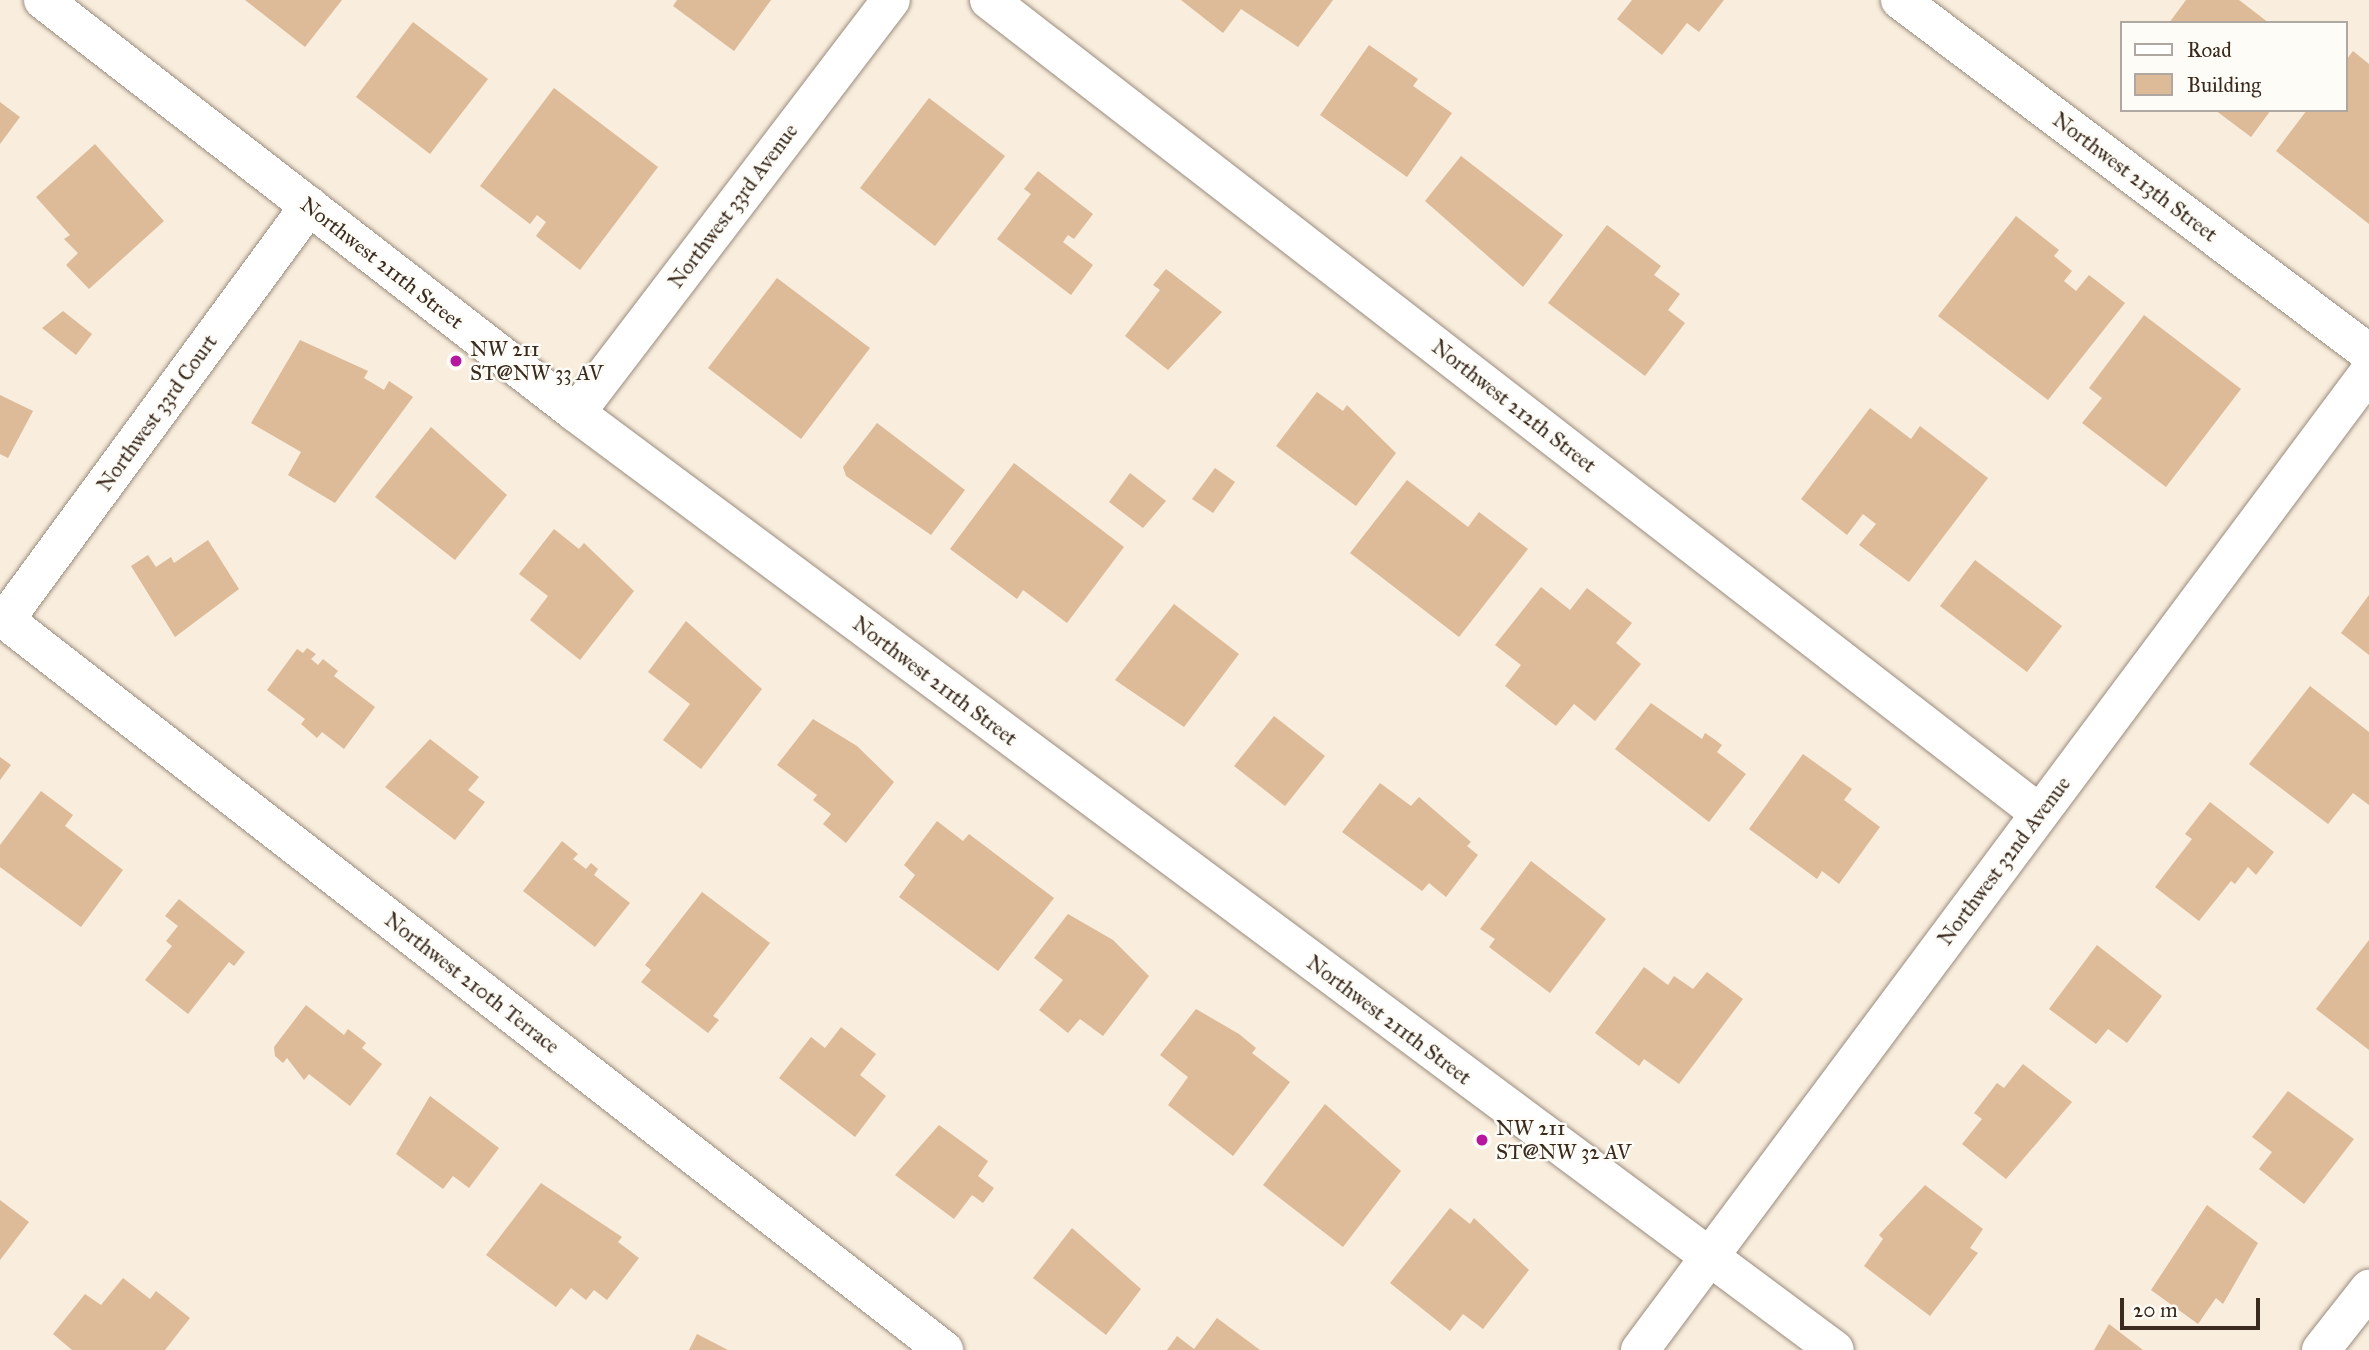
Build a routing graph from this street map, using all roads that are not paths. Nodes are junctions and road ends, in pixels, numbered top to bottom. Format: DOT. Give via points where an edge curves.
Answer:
graph roads {
  1 [pos="43,0"];
  2 [pos="891,0"];
  3 [pos="989,0"];
  4 [pos="1900,0"];
  5 [pos="309,206"];
  6 [pos="2369,353"];
  7 [pos="2369,372"];
  8 [pos="576,413"];
  9 [pos="3,618"];
  10 [pos="2039,813"];
  11 [pos="1710,1259"];
  12 [pos="2369,1289"];
  13 [pos="944,1350"];
  14 [pos="1640,1350"];
  15 [pos="1835,1350"];
  16 [pos="2322,1350"];
  1 -- 5 [label="street, Northwest 211th Street"];
  2 -- 8 [label="street, Northwest 33rd Avenue"];
  3 -- 10 [label="street, Northwest 212th Street"];
  4 -- 6 [label="street, Northwest 213th Street"];
  5 -- 8 [label="street, Northwest 211th Street"];
  5 -- 9 [label="street, Northwest 33rd Court"];
  7 -- 10 [label="street, Northwest 32nd Avenue"];
  8 -- 11 [label="street, Northwest 211th Street"];
  9 -- 13 [label="street, Northwest 210th Terrace"];
  10 -- 11 [label="street, Northwest 32nd Avenue"];
  11 -- 14 [label="street, Northwest 32nd Avenue"];
  11 -- 15 [label="street, Northwest 211th Street"];
  12 -- 16 [label="street"];
}
